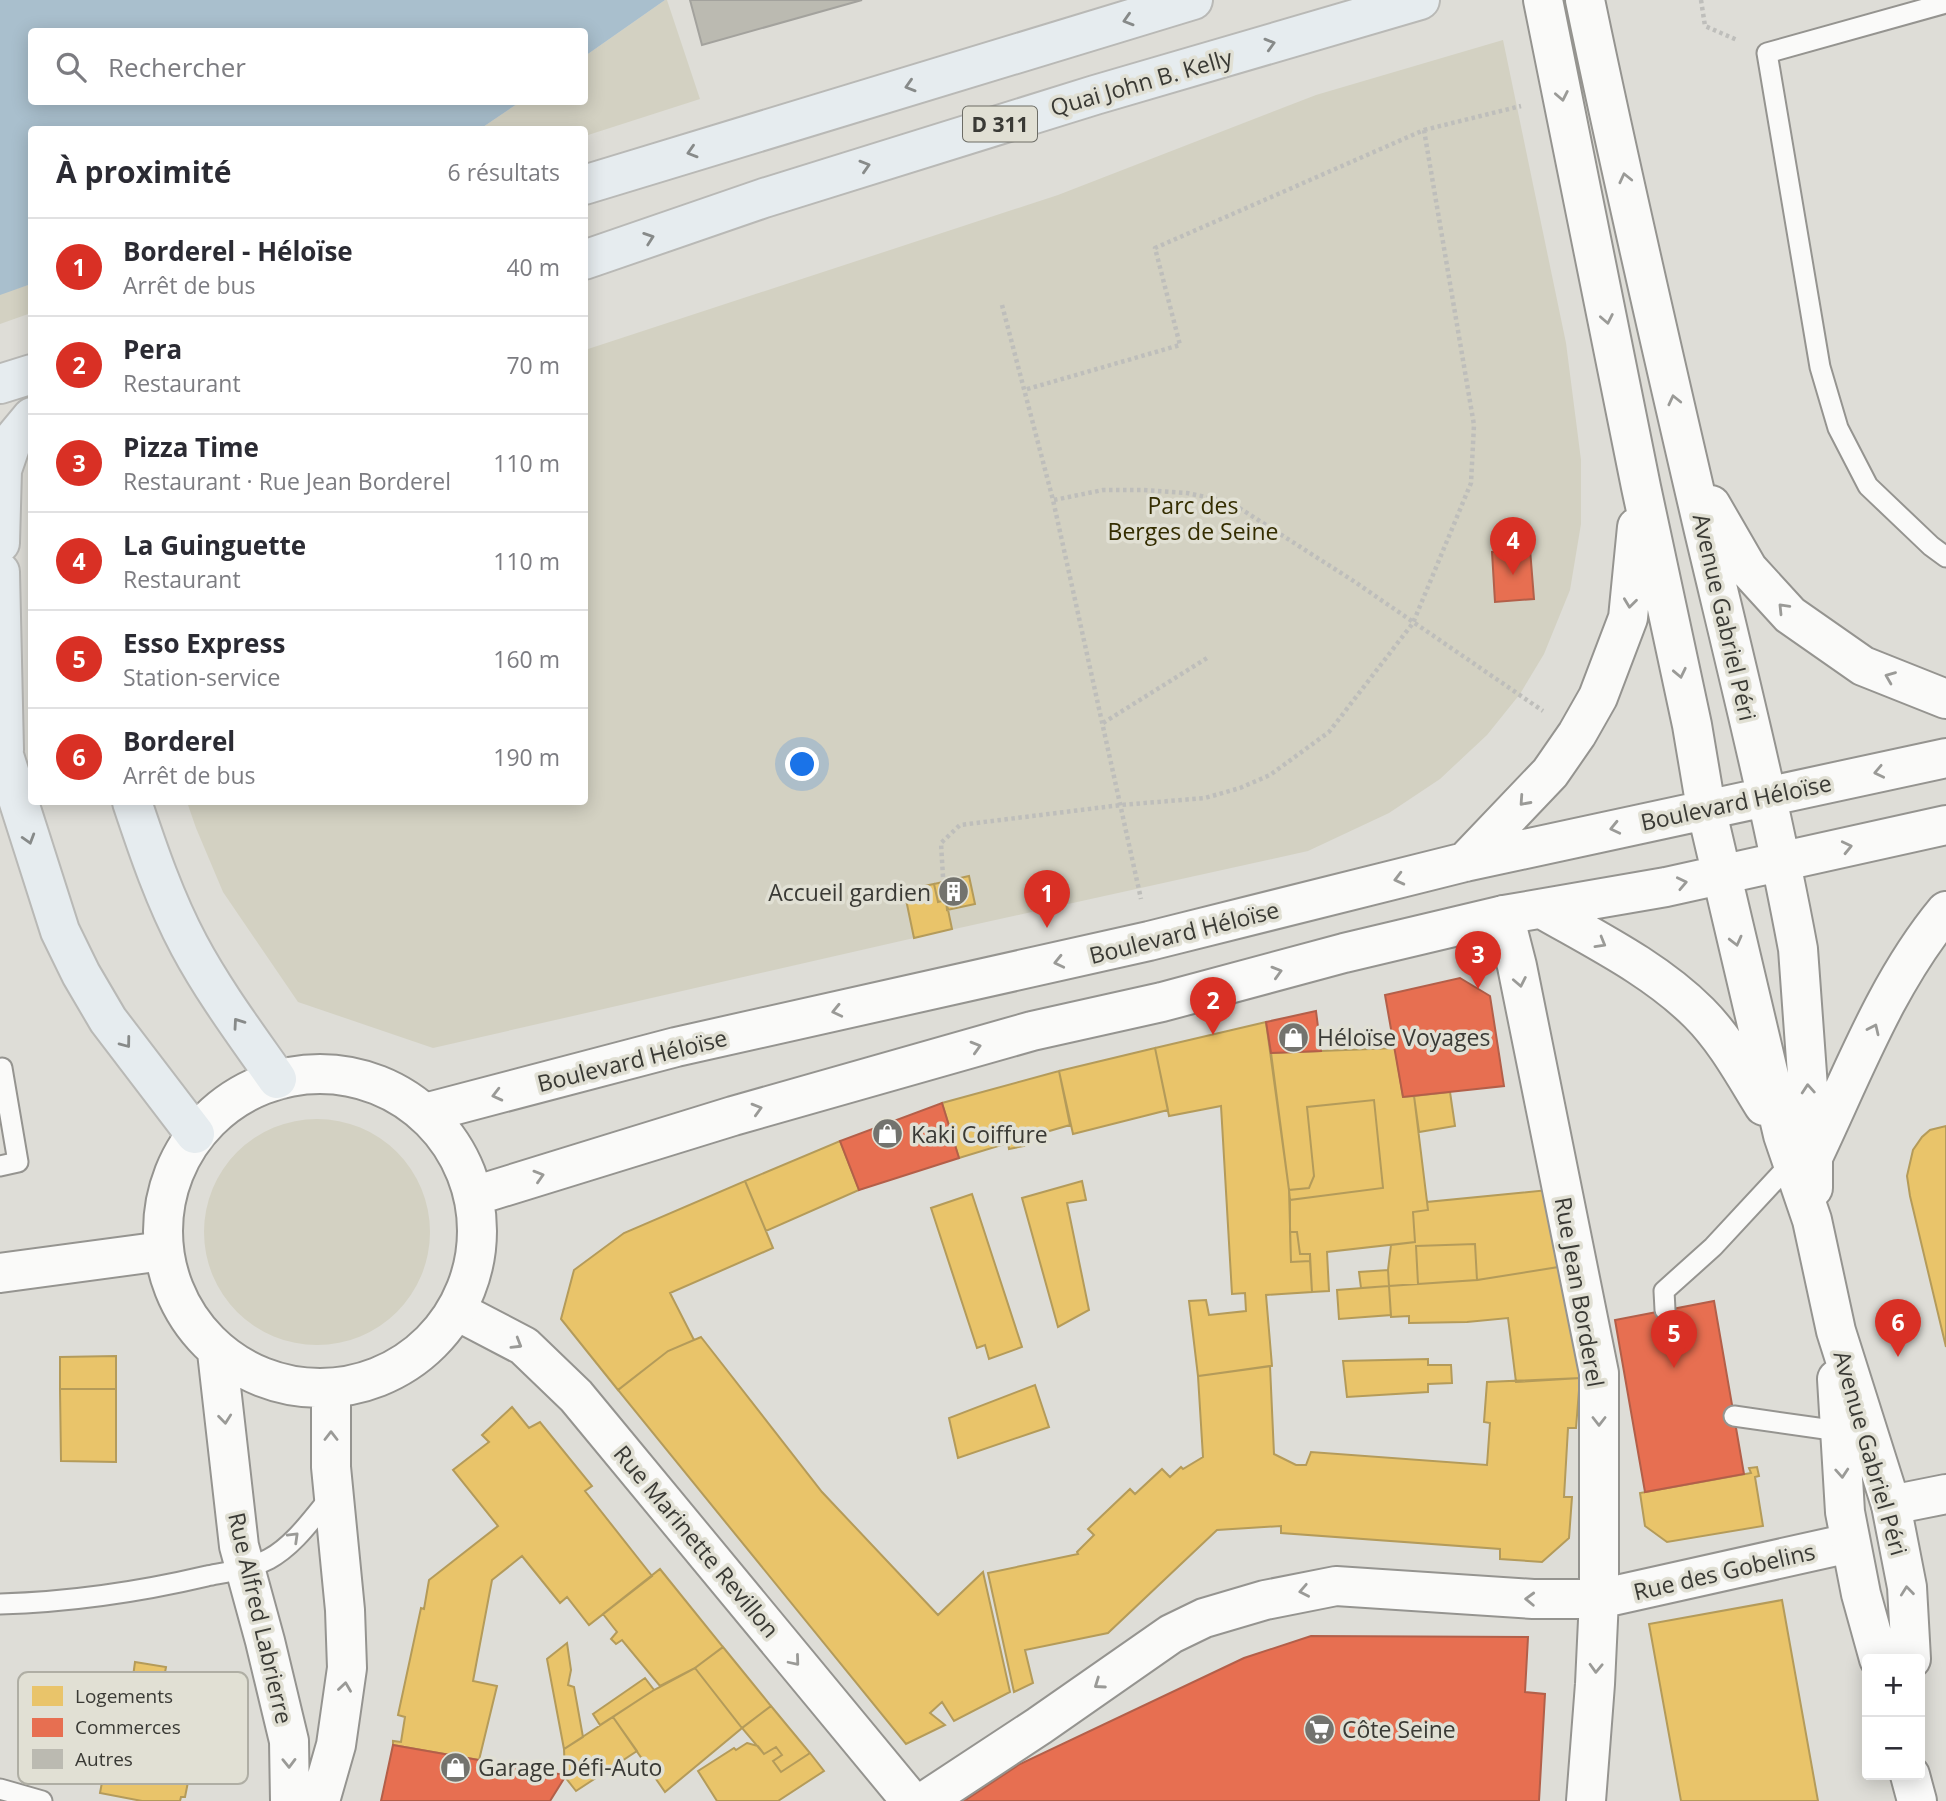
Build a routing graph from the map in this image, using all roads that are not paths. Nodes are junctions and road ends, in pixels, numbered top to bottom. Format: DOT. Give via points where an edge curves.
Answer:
graph roads {
  1 [pos="1193,0"];
  2 [pos="1420,0"];
  3 [pos="1946,3"];
  4 [pos="1587,10"];
  5 [pos="1546,15"];
  6 [pos="588,184"];
  7 [pos="588,259"];
  8 [pos="28,375"];
  9 [pos="0,384"];
  10 [pos="28,421"];
  11 [pos="11,467"];
  12 [pos="1689,467"];
  13 [pos="1641,487"];
  14 [pos="0,543"];
  15 [pos="0,555"];
  16 [pos="1946,557"];
  17 [pos="0,572"];
  18 [pos="28,585"];
  19 [pos="1946,699"];
  20 [pos="2,746"];
  21 [pos="1946,758"];
  22 [pos="1768,796"];
  23 [pos="133,805"];
  24 [pos="1706,808"];
  25 [pos="1946,825"];
  26 [pos="1465,862"];
  27 [pos="1781,863"];
  28 [pos="1721,875"];
  29 [pos="1542,909"];
  30 [pos="1946,911"];
  31 [pos="1504,915"];
  32 [pos="2,1068"];
  33 [pos="277,1079"];
  34 [pos="425,1113"];
  35 [pos="195,1134"];
  36 [pos="1796,1151"];
  37 [pos="0,1166"];
  38 [pos="474,1196"];
  39 [pos="163,1251"];
  40 [pos="0,1273"];
  41 [pos="1665,1310"];
  42 [pos="457,1311"];
  43 [pos="1836,1331"];
  44 [pos="217,1352"];
  45 [pos="331,1389"];
  46 [pos="1734,1416"];
  47 [pos="1839,1432"];
  48 [pos="333,1494"];
  49 [pos="1946,1494"];
  50 [pos="1891,1505"];
  51 [pos="1850,1543"];
  52 [pos="246,1568"];
  53 [pos="1598,1600"];
  54 [pos="0,1604"];
  55 [pos="1878,1654"];
  56 [pos="1911,1654"];
  57 [pos="1911,1780"];
  58 [pos="1916,1780"];
  59 [pos="0,1789"];
  60 [pos="42,1801"];
  61 [pos="290,1801"];
  62 [pos="320,1801"];
  63 [pos="911,1801"];
  64 [pos="925,1801"];
  65 [pos="1586,1801"];
  66 [pos="1917,1801"];
  1 -- 6 [label="main road, one-way"];
  7 -- 2 [label="main road, Quai John B. Kelly / D 311, one-way" via="764,198 1082,99"];
  3 -- 16 [label="lane" via="1767,53 1820,367 1838,428 1868,486"];
  12 -- 4 [label="main road, Avenue Gabriel Péri, one-way"];
  5 -- 13 [label="main road, Avenue Gabriel Péri, one-way"];
  8 -- 9 [label="main road"];
  10 -- 11 [label="main road" via="12,441"];
  11 -- 14 [label="main road"];
  19 -- 12 [label="main road, one-way" via="1863,666 1790,615 1748,569"];
  12 -- 22 [label="main road, Avenue Gabriel Péri"];
  13 -- 24 [label="main road, Avenue Gabriel Péri, one-way"];
  13 -- 26 [label="main road, one-way" via="1628,618 1598,697 1550,773"];
  15 -- 18 [label="main road"];
  17 -- 20 [label="main road"];
  20 -- 35 [label="main road, one-way" via="60,931 81,974 108,1020"];
  21 -- 22 [label="main road, Boulevard Héloïse, one-way"];
  22 -- 24 [label="main road, Boulevard Héloïse"];
  22 -- 27 [label="main road, Avenue Gabriel Péri"];
  33 -- 23 [label="main road, one-way" via="189,946"];
  24 -- 26 [label="main road, Boulevard Héloïse, one-way"];
  24 -- 28 [label="main road, Avenue Gabriel Péri"];
  27 -- 25 [label="main road, one-way"];
  26 -- 34 [label="main road, Boulevard Héloïse, one-way" via="1149,942 676,1047"];
  27 -- 28 [label="main road"];
  36 -- 27 [label="main road, Avenue Gabriel Péri, one-way" via="1798,949"];
  29 -- 28 [label="main road, one-way"];
  28 -- 36 [label="main road, Avenue Gabriel Péri, one-way"];
  29 -- 31 [label="main road"];
  29 -- 36 [label="main road, one-way" via="1660,979 1700,1014"];
  36 -- 30 [label="main road, one-way"];
  38 -- 31 [label="main road, one-way" via="1032,1031 1162,1003"];
  31 -- 53 [label="main road, Rue Jean Borderel, one-way" via="1600,1373"];
  32 -- 37 [label="lane" via="18,1162"];
  33 -- 34 [label="main road" via="329,1073 380,1086"];
  33 -- 35 [label="main road" via="231,1100"];
  34 -- 38 [label="main road" via="456,1151"];
  35 -- 39 [label="main road" via="174,1170 163,1210"];
  36 -- 41 [label="lane" via="1713,1247 1664,1291"];
  36 -- 43 [label="main road, Avenue Gabriel Péri"];
  38 -- 42 [label="main road" via="476,1255"];
  39 -- 40 [label="main road"];
  39 -- 44 [label="main road" via="181,1306"];
  42 -- 45 [label="main road" via="424,1350 380,1377"];
  42 -- 63 [label="main road, Rue Marinette Revillon, one-way" via="524,1346 576,1396"];
  43 -- 47 [label="main road, Avenue Gabriel Péri"];
  43 -- 50 [label="main road, Avenue Gabriel Péri"];
  44 -- 45 [label="main road" via="270,1381"];
  44 -- 52 [label="main road, Rue Alfred Labrierre, one-way"];
  48 -- 45 [label="main road, one-way"];
  46 -- 47 [label="lane"];
  47 -- 51 [label="main road, Avenue Gabriel Péri, one-way"];
  52 -- 48 [label="lane, one-way" via="270,1558 292,1541"];
  62 -- 48 [label="main road, one-way" via="336,1745 347,1668"];
  49 -- 50 [label="main road"];
  56 -- 50 [label="main road, Avenue Gabriel Péri, one-way" via="1908,1587"];
  51 -- 53 [label="main road, Rue des Gobelins"];
  51 -- 55 [label="main road, Avenue Gabriel Péri"];
  52 -- 54 [label="lane" via="160,1587"];
  52 -- 61 [label="main road, Rue Alfred Labrierre, one-way" via="289,1741"];
  53 -- 64 [label="main road, Rue des Gobelins, one-way" via="1336,1586 1253,1603 1171,1634"];
  53 -- 65 [label="main road, Rue Jean Borderel, one-way"];
  57 -- 66 [label="main road"];
  58 -- 66 [label="main road"];
  59 -- 60 [label="lane"];
}
